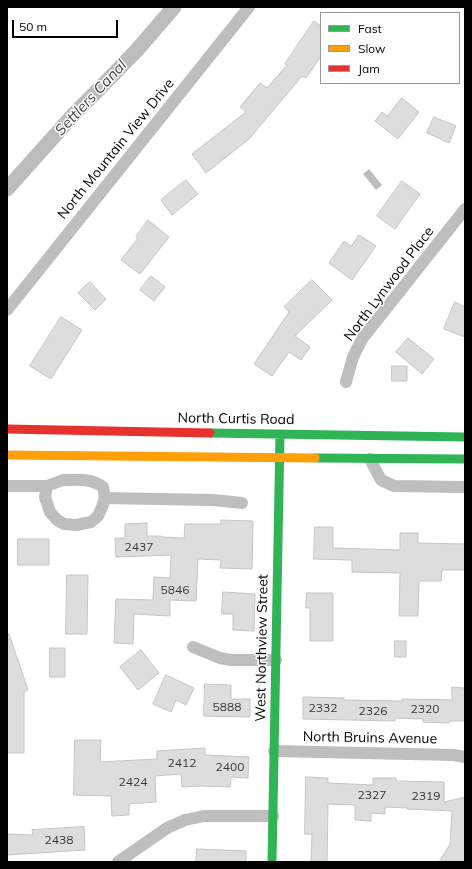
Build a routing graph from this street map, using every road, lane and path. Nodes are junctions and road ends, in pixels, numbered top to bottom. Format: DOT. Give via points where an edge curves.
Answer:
graph roads {
  1 [pos="249,7"];
  2 [pos="465,209"];
  3 [pos="7,310"];
  4 [pos="346,382"];
  5 [pos="7,429"];
  6 [pos="280,435"];
  7 [pos="465,437"];
  8 [pos="7,455"];
  9 [pos="280,458"];
  10 [pos="370,459"];
  11 [pos="465,459"];
  12 [pos="7,486"];
  13 [pos="47,486"];
  14 [pos="465,487"];
  15 [pos="105,498"];
  16 [pos="242,503"];
  17 [pos="193,647"];
  18 [pos="276,660"];
  19 [pos="274,751"];
  20 [pos="465,757"];
  21 [pos="273,816"];
  22 [pos="118,862"];
  23 [pos="272,862"];
  1 -- 3 [label="street, North Mountain View Drive"];
  2 -- 4 [label="street, North Lynwood Place" via="362,338"];
  5 -- 6 [label="main road, North Curtis Road"];
  6 -- 7 [label="main road, North Curtis Road"];
  6 -- 9 [label="main road, West Northview Street"];
  8 -- 9 [label="main road"];
  9 -- 10 [label="main road"];
  9 -- 18 [label="main road, West Northview Street"];
  10 -- 11 [label="main road"];
  10 -- 14 [label="street" via="382,480 394,486"];
  12 -- 13 [label="street"];
  13 -- 15 [label="street" via="62,480 90,481 103,487"];
  13 -- 15 [label="street" via="45,497 50,512 64,524 91,522 98,516"];
  15 -- 16 [label="street"];
  17 -- 18 [label="street" via="225,659"];
  18 -- 19 [label="main road, West Northview Street"];
  19 -- 20 [label="street, North Bruins Avenue"];
  19 -- 21 [label="main road, West Northview Street"];
  21 -- 22 [label="street" via="204,816 185,820 167,828"];
  21 -- 23 [label="main road, West Northview Street"];
}
